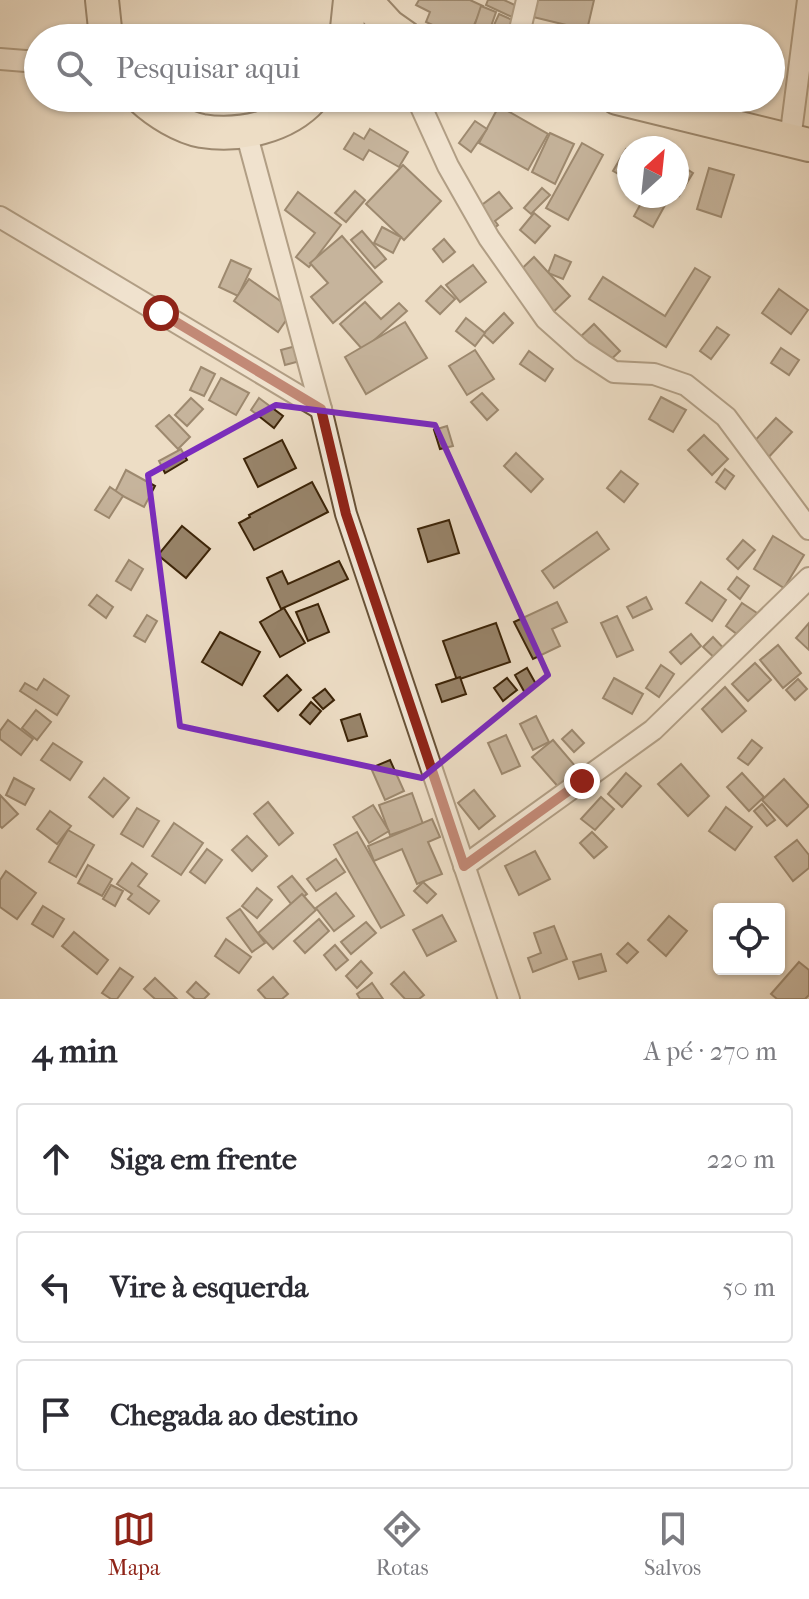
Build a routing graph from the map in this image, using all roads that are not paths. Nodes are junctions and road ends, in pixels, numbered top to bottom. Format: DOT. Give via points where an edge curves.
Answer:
graph roads {
  1 [pos="102,0"];
  2 [pos="350,0"];
  3 [pos="365,0"];
  4 [pos="527,0"];
  5 [pos="808,0"];
  6 [pos="105,24"];
  7 [pos="347,24"];
  8 [pos="387,24"];
  9 [pos="521,24"];
  10 [pos="0,59"];
  11 [pos="24,61"];
  12 [pos="157,112"];
  13 [pos="293,112"];
  14 [pos="423,112"];
  15 [pos="675,112"];
  16 [pos="246,132"];
  17 [pos="800,142"];
  18 [pos="0,217"];
  19 [pos="321,409"];
  20 [pos="809,529"];
  21 [pos="809,578"];
  22 [pos="464,866"];
  23 [pos="509,999"];
  1 -- 6 [label="main road"];
  2 -- 7 [label="main road"];
  3 -- 8 [label="main road"];
  4 -- 9 [label="street"];
  5 -- 17 [label="street"];
  10 -- 11 [label="street"];
  12 -- 16 [label="main road" via="200,130"];
  13 -- 16 [label="main road"];
  14 -- 20 [label="street" via="489,238 546,319 614,372 654,374 686,385 726,417"];
  15 -- 17 [label="main road"];
  16 -- 19 [label="street"];
  18 -- 19 [label="street"];
  19 -- 22 [label="street" via="346,514"];
  21 -- 22 [label="street" via="653,730"];
  22 -- 23 [label="street"];
}
